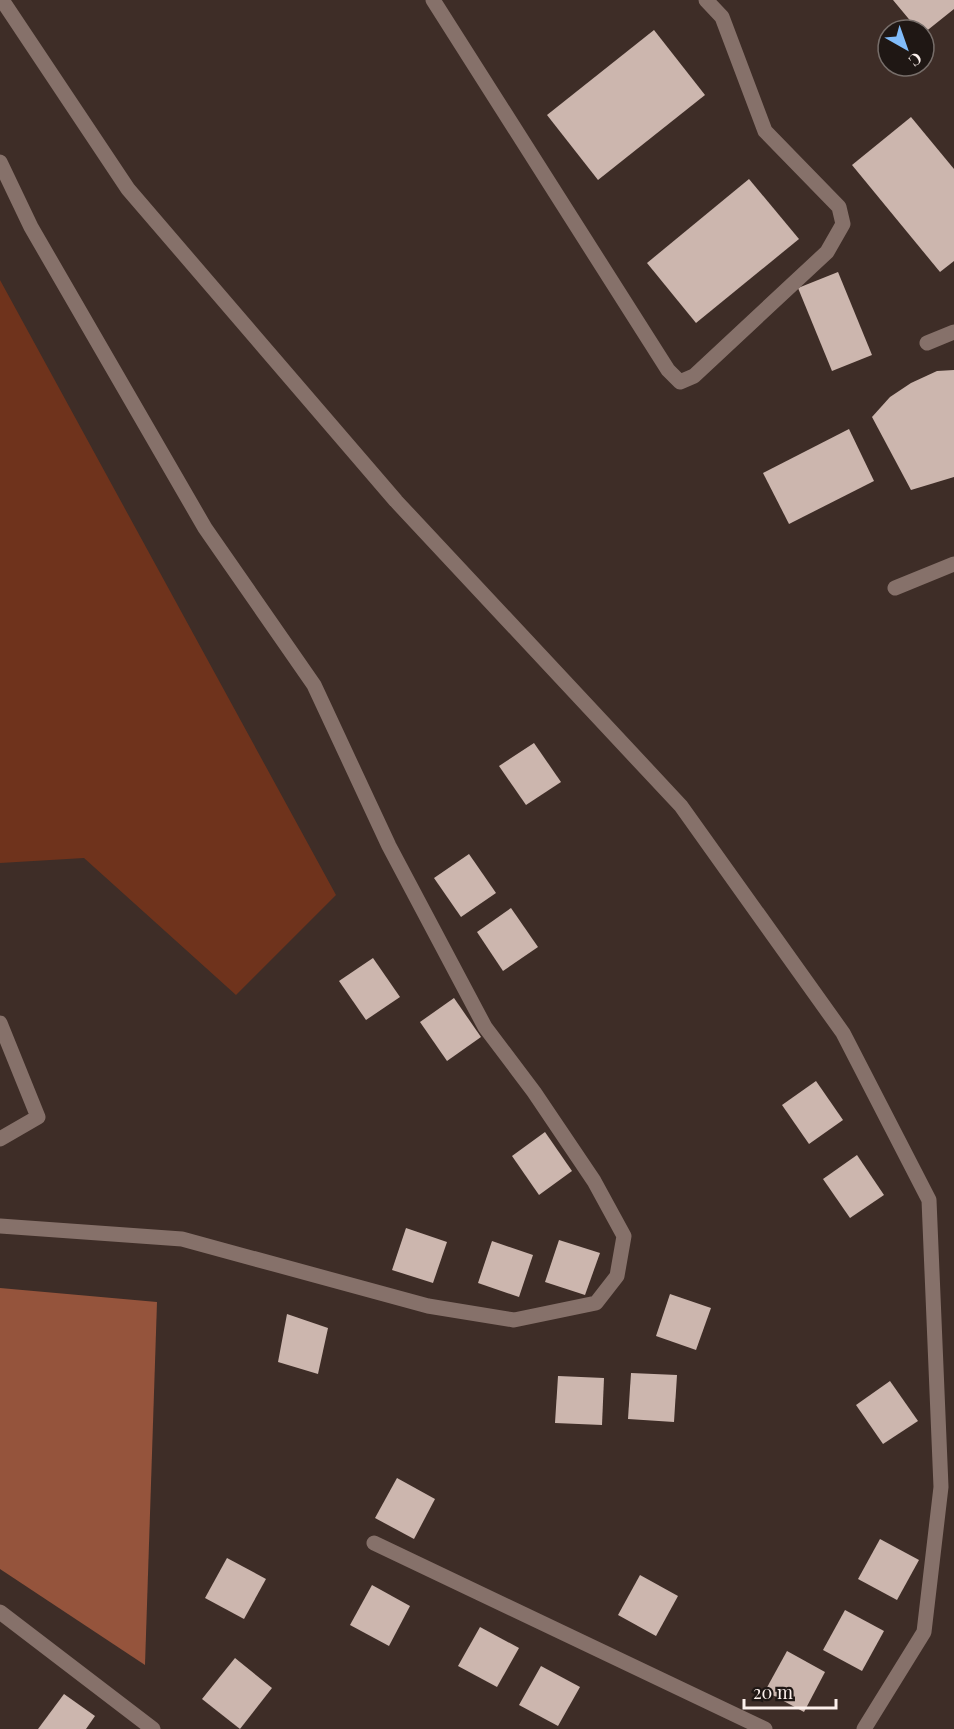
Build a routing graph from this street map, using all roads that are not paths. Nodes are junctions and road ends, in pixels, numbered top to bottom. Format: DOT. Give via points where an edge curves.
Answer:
graph roads {
  1 [pos="2,0"];
  2 [pos="433,0"];
  3 [pos="706,0"];
  4 [pos="0,162"];
  5 [pos="954,332"];
  6 [pos="927,343"];
  7 [pos="954,564"];
  8 [pos="896,588"];
  9 [pos="0,1023"];
  10 [pos="0,1139"];
  11 [pos="0,1226"];
  12 [pos="374,1543"];
  13 [pos="0,1612"];
  14 [pos="153,1729"];
  15 [pos="765,1729"];
  16 [pos="864,1729"];
  1 -- 16 [label="street" via="128,189 396,501 681,806 843,1034 929,1200 941,1487 924,1632"];
  2 -- 3 [label="street" via="668,370 680,382 694,376 827,252 843,224 839,207 765,130 722,17"];
  4 -- 11 [label="street" via="31,226 205,528 314,685 389,846 485,1027 594,1181 624,1236 617,1276 596,1304 514,1320 428,1305 182,1239"];
  5 -- 6 [label="street"];
  7 -- 8 [label="street"];
  9 -- 10 [label="street" via="38,1117"];
  12 -- 15 [label="street"];
  13 -- 14 [label="street"];
}
